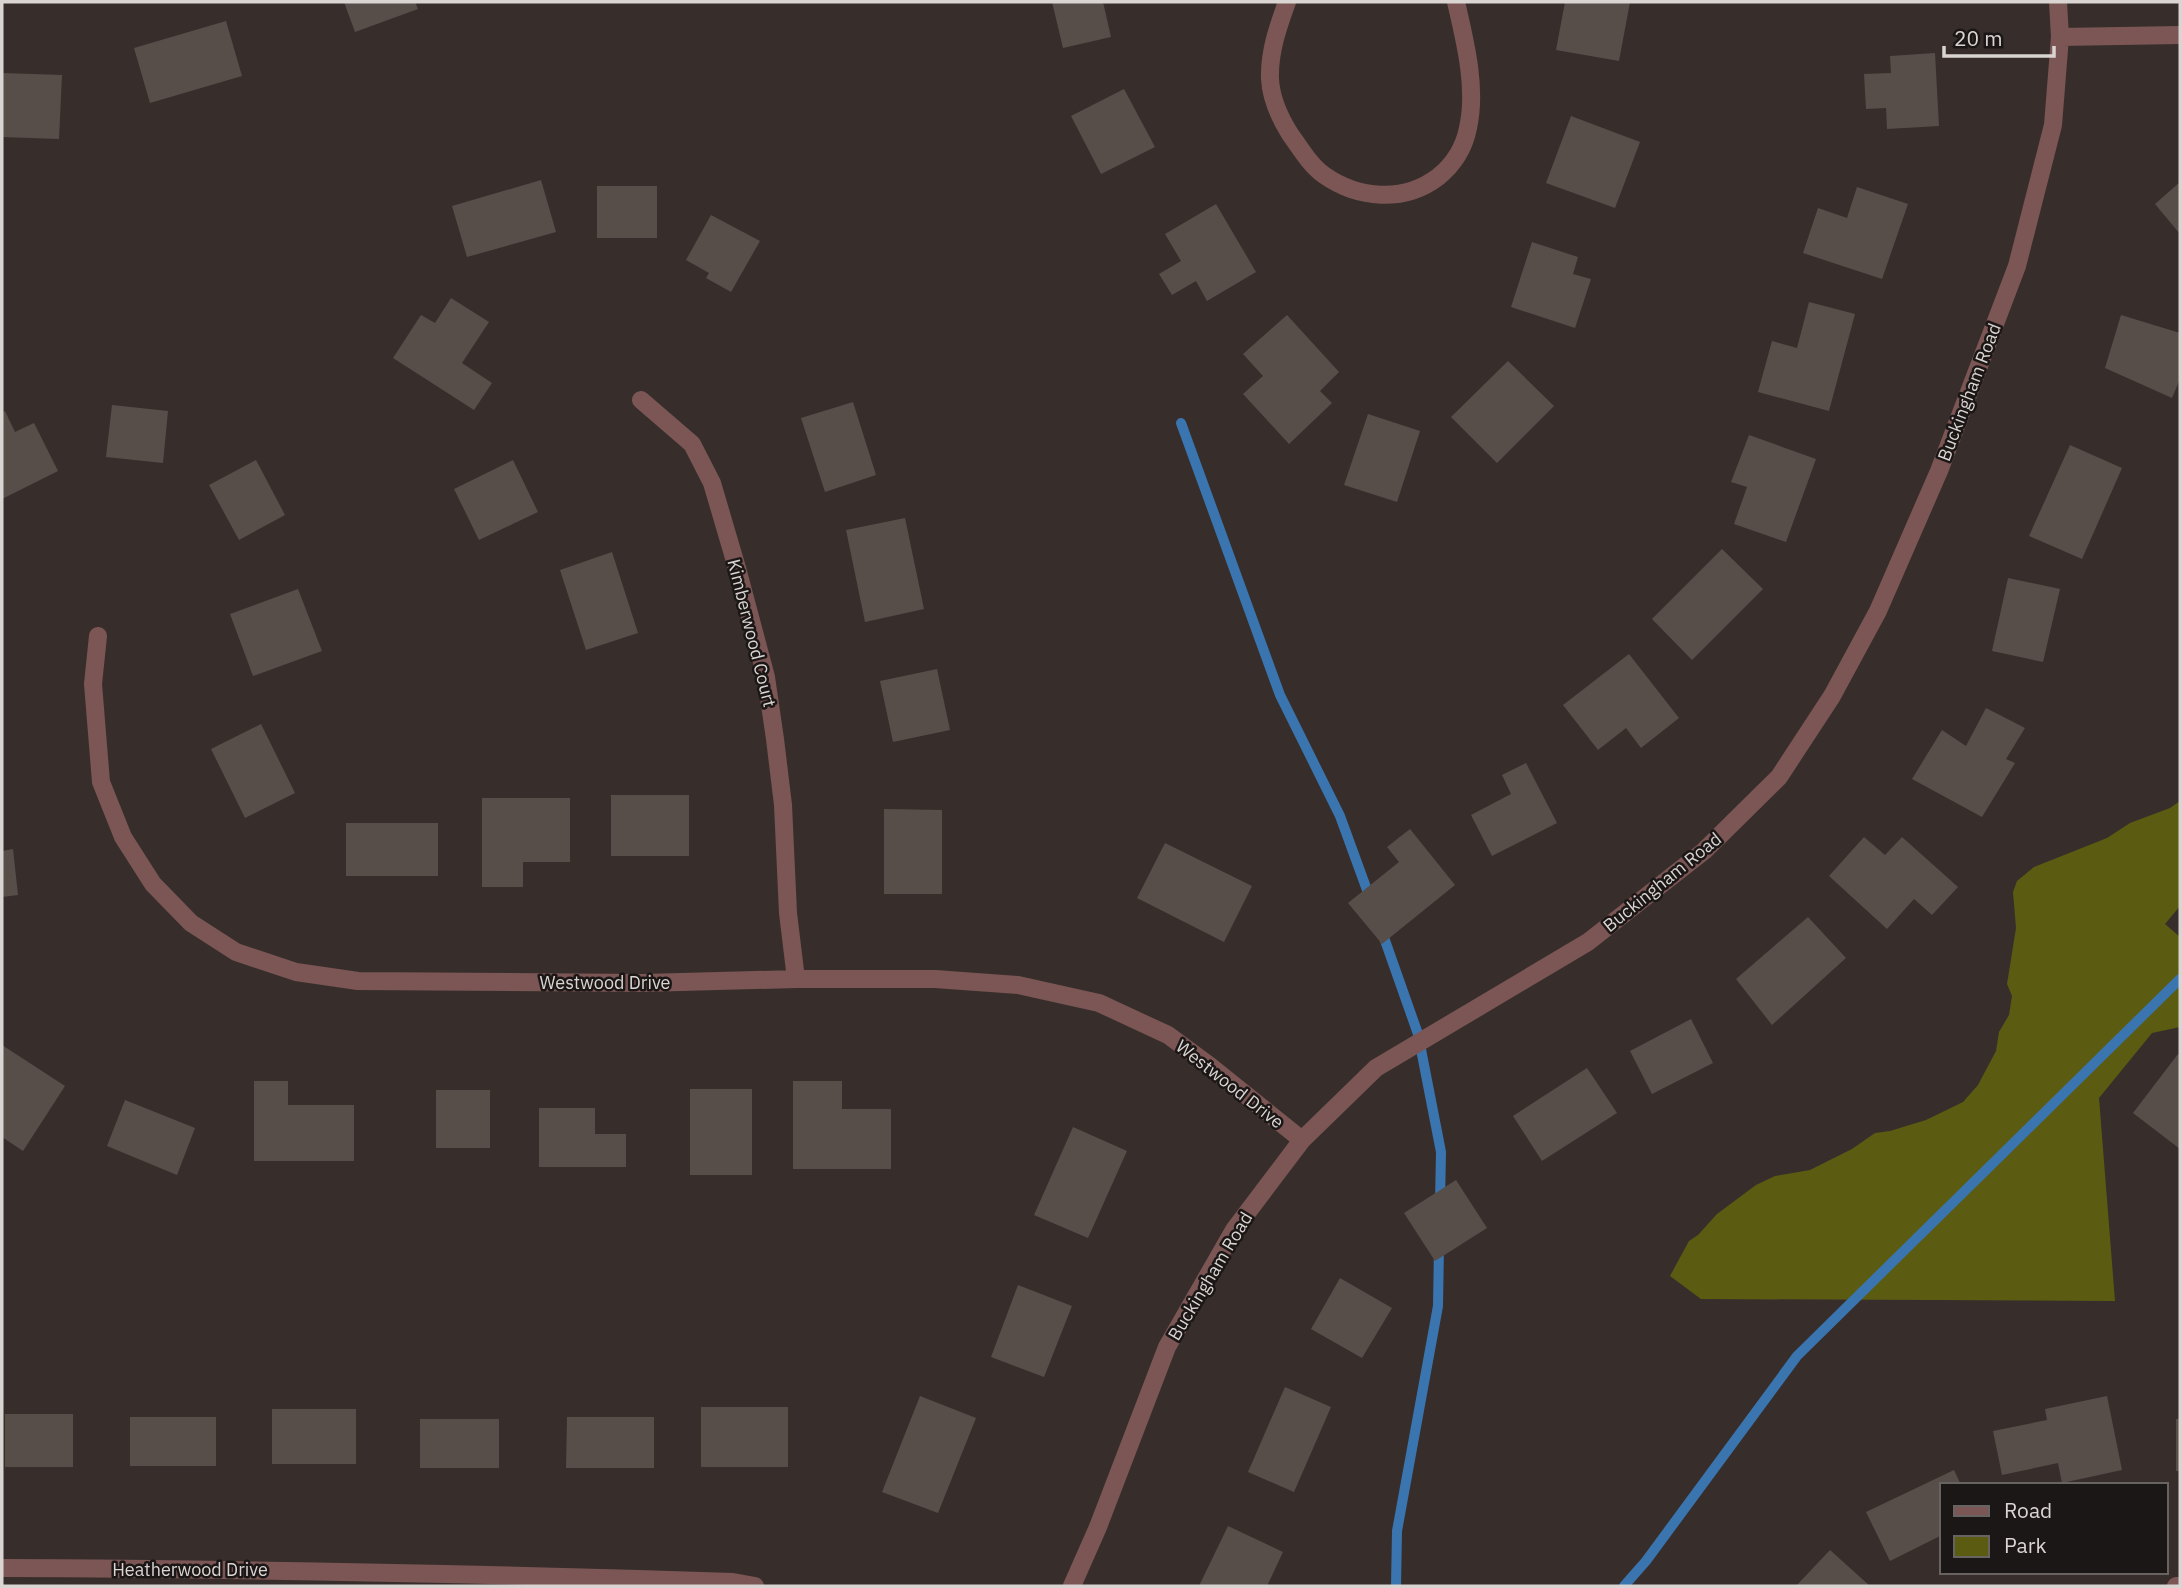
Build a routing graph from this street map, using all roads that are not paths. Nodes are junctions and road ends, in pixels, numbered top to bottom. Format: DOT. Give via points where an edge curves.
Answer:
graph roads {
  1 [pos="1287,2"];
  2 [pos="1456,2"];
  3 [pos="2058,2"];
  4 [pos="2180,35"];
  5 [pos="2060,37"];
  6 [pos="641,400"];
  7 [pos="98,636"];
  8 [pos="796,979"];
  9 [pos="1302,1140"];
  10 [pos="2,1568"];
  11 [pos="755,1586"];
  12 [pos="1072,1586"];
  1 -- 2 [label="street" via="1274,36 1270,81 1279,115 1322,174 1371,195 1396,195 1426,186 1449,169 1468,130 1469,75"];
  3 -- 5 [label="street, Buckingham Road"];
  4 -- 5 [label="street"];
  5 -- 9 [label="street, Buckingham Road" via="2053,125 2017,267 1939,471 1878,611 1832,696 1779,777 1704,851 1588,942 1376,1068"];
  6 -- 8 [label="street, Kimberwood Court" via="692,444 712,483 750,617 766,677 775,739"];
  7 -- 8 [label="street, Westwood Drive" via="93,684 101,782 123,837 153,884 191,923 236,951 296,972 358,981"];
  8 -- 9 [label="street, Westwood Drive" via="935,979 1018,985 1099,1003 1167,1035"];
  9 -- 12 [label="street, Buckingham Road" via="1234,1230 1167,1348"];
  10 -- 11 [label="street, Heatherwood Drive" via="537,1575 733,1581"];
}
